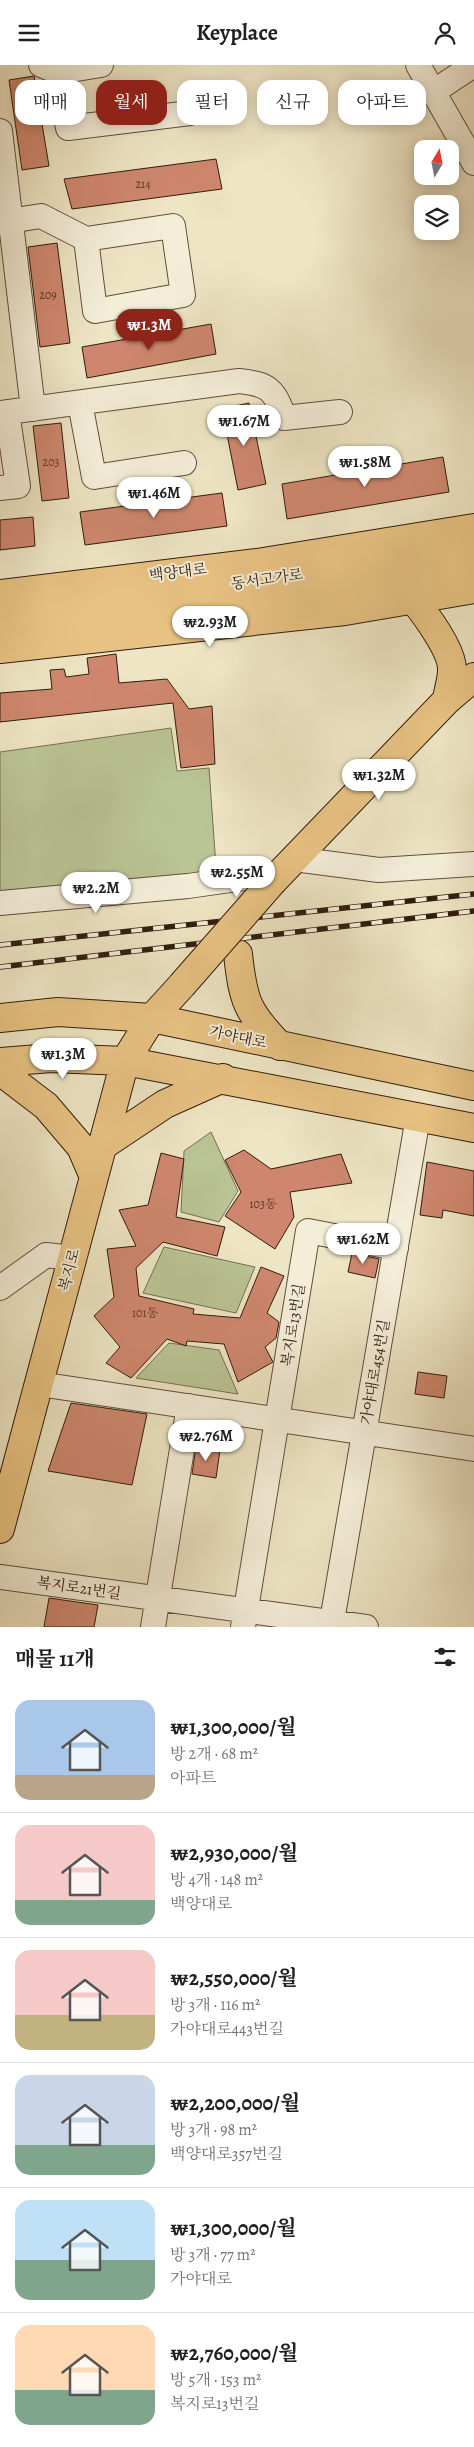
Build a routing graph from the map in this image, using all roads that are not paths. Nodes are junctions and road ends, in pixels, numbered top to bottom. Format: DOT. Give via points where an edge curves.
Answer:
graph roads {
  1 [pos="101,65"];
  2 [pos="418,65"];
  3 [pos="474,65"];
  4 [pos="49,69"];
  5 [pos="433,91"];
  6 [pos="177,115"];
  7 [pos="0,131"];
  8 [pos="474,163"];
  9 [pos="7,231"];
  10 [pos="86,239"];
  11 [pos="80,403"];
  12 [pos="33,409"];
  13 [pos="340,412"];
  14 [pos="4,413"];
  15 [pos="184,463"];
  16 [pos="0,488"];
  17 [pos="474,529"];
  18 [pos="474,546"];
  19 [pos="474,567"];
  20 [pos="474,589"];
  21 [pos="0,594"];
  22 [pos="413,599"];
  23 [pos="0,610"];
  24 [pos="0,631"];
  25 [pos="0,649"];
  26 [pos="474,677"];
  27 [pos="447,700"];
  28 [pos="474,865"];
  29 [pos="283,871"];
  30 [pos="0,903"];
  31 [pos="243,915"];
  32 [pos="0,1018"];
  33 [pos="152,1018"];
  34 [pos="280,1046"];
  35 [pos="125,1061"];
  36 [pos="0,1062"];
  37 [pos="0,1071"];
  38 [pos="223,1078"];
  39 [pos="474,1085"];
  40 [pos="418,1117"];
  41 [pos="474,1128"];
  42 [pos="102,1146"];
  43 [pos="94,1177"];
  44 [pos="396,1248"];
  45 [pos="72,1258"];
  46 [pos="0,1288"];
  47 [pos="39,1384"];
  48 [pos="189,1406"];
  49 [pos="277,1419"];
  50 [pos="365,1432"];
  51 [pos="474,1449"];
  52 [pos="0,1529"];
  53 [pos="0,1577"];
  54 [pos="158,1599"];
  55 [pos="244,1619"];
  56 [pos="332,1625"];
  57 [pos="154,1627"];
  58 [pos="366,1627"];
  1 -- 4 [label="street"];
  2 -- 5 [label="street"];
  3 -- 5 [label="street"];
  4 -- 6 [label="street" via="68,128"];
  5 -- 8 [label="street"];
  7 -- 9 [label="street"];
  9 -- 10 [label="street" via="41,216"];
  9 -- 12 [label="street"];
  10 -- 10 [label="street" via="96,311 183,295 173,226"];
  11 -- 12 [label="street"];
  11 -- 13 [label="street" via="239,381 268,387 284,418"];
  11 -- 15 [label="street" via="94,477"];
  12 -- 14 [label="street"];
  14 -- 16 [label="street" via="18,486"];
  17 -- 21 [label="main road, 백양대로" via="257,563"];
  18 -- 23 [label="main road, 동서고가로" via="266,581"];
  19 -- 24 [label="main road, 동서고가로" via="271,599"];
  20 -- 22 [label="main road"];
  22 -- 25 [label="main road" via="345,611"];
  22 -- 27 [label="main road" via="445,647 452,668"];
  26 -- 27 [label="main road, 복지로"];
  27 -- 29 [label="main road, 복지로"];
  28 -- 29 [label="street"];
  29 -- 30 [label="street" via="188,886"];
  29 -- 31 [label="main road, 복지로, bridge"];
  31 -- 33 [label="main road, 복지로, bridge"];
  31 -- 34 [label="main road" via="238,954 242,990 256,1022"];
  32 -- 33 [label="main road, 가야대로" via="58,1012"];
  33 -- 34 [label="main road, 가야대로"];
  33 -- 35 [label="main road, 복지로"];
  34 -- 39 [label="main road, 가야대로"];
  35 -- 36 [label="main road" via="51,1058"];
  35 -- 38 [label="main road"];
  35 -- 42 [label="main road, 복지로"];
  37 -- 43 [label="main road" via="46,1106 81,1147"];
  38 -- 40 [label="main road"];
  38 -- 42 [label="main road" via="165,1103"];
  40 -- 41 [label="main road"];
  40 -- 44 [label="street, 가야대로454번길"];
  42 -- 43 [label="main road, 복지로"];
  43 -- 45 [label="main road, 복지로"];
  44 -- 49 [label="street, 복지로13번길" via="308,1231"];
  44 -- 50 [label="street, 가야대로454번길"];
  45 -- 46 [label="street" via="46,1255"];
  45 -- 47 [label="main road, 복지로"];
  47 -- 48 [label="street"];
  47 -- 52 [label="main road, 복지로"];
  48 -- 49 [label="street"];
  48 -- 54 [label="street"];
  49 -- 50 [label="street"];
  49 -- 55 [label="street, 복지로13번길"];
  50 -- 51 [label="street"];
  50 -- 56 [label="street, 가야대로454번길"];
  53 -- 54 [label="street, 복지로21번길"];
  54 -- 55 [label="street, 복지로21번길"];
  54 -- 57 [label="street"];
  55 -- 56 [label="street, 복지로21번길"];
  56 -- 58 [label="street, 복지로21번길"];
}
